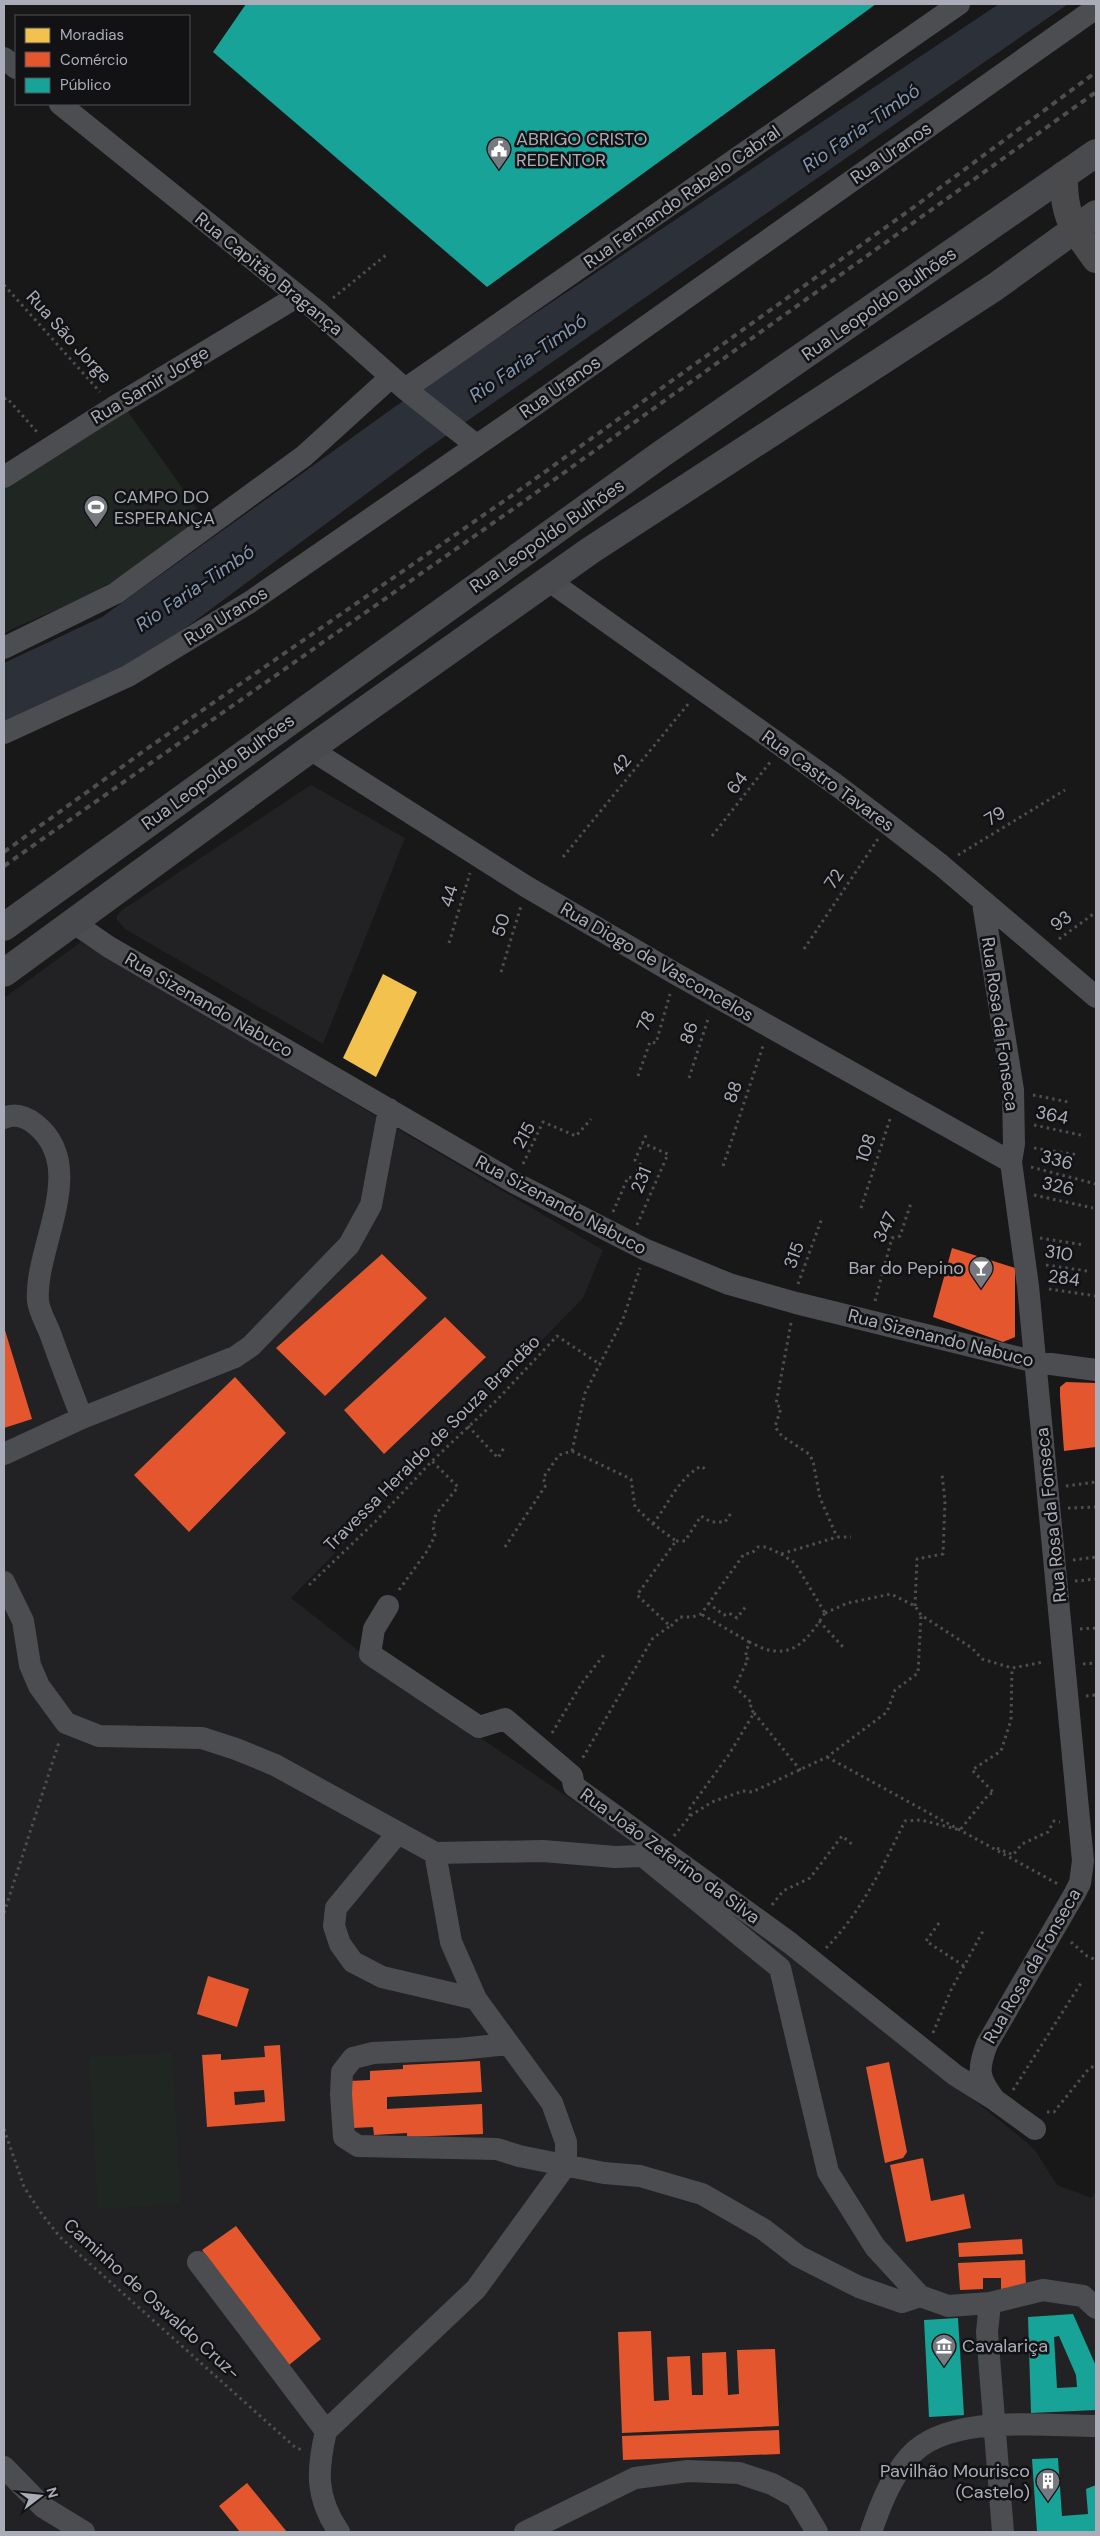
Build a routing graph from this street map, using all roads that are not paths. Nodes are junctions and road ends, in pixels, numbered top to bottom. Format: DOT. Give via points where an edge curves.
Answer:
graph roads {
  1 [pos="960,4"];
  2 [pos="1096,8"];
  3 [pos="4,58"];
  4 [pos="15,67"];
  5 [pos="61,105"];
  6 [pos="1096,153"];
  7 [pos="1064,175"];
  8 [pos="1096,214"];
  9 [pos="1074,229"];
  10 [pos="1096,259"];
  11 [pos="298,296"];
  12 [pos="403,387"];
  13 [pos="468,438"];
  14 [pos="660,455"];
  15 [pos="4,477"];
  16 [pos="548,580"];
  17 [pos="4,648"];
  18 [pos="4,733"];
  19 [pos="310,749"];
  20 [pos="983,904"];
  21 [pos="74,923"];
  22 [pos="4,927"];
  23 [pos="4,973"];
  24 [pos="1096,997"];
  25 [pos="389,1109"];
  26 [pos="4,1118"];
  27 [pos="1012,1153"];
  28 [pos="1036,1362"];
  29 [pos="1096,1370"];
  30 [pos="82,1418"];
  31 [pos="4,1454"];
  32 [pos="4,1582"];
  33 [pos="388,1606"];
  34 [pos="398,1834"];
  35 [pos="435,1853"];
  36 [pos="476,1999"];
  37 [pos="508,2044"];
  38 [pos="1006,2099"];
  39 [pos="1035,2129"];
  40 [pos="566,2165"];
  41 [pos="198,2262"];
  42 [pos="920,2296"];
  43 [pos="990,2302"];
  44 [pos="1096,2308"];
  45 [pos="994,2425"];
  46 [pos="1096,2426"];
  47 [pos="326,2431"];
  48 [pos="4,2467"];
  49 [pos="84,2532"];
  50 [pos="339,2532"];
  51 [pos="525,2532"];
  52 [pos="817,2532"];
  53 [pos="871,2532"];
  54 [pos="1003,2532"];
  1 -- 12 [label="street, Rua Fernando Rabelo Cabral"];
  2 -- 13 [label="street, Rua Uranos"];
  3 -- 4 [label="street"];
  5 -- 11 [label="street, Rua Capitão Bragança"];
  6 -- 7 [label="main road, Rua Leopoldo Bulhões"];
  7 -- 9 [label="highway" via="1065,205"];
  7 -- 14 [label="main road, Rua Leopoldo Bulhões"];
  8 -- 9 [label="main road, Rua Leopoldo Bulhões"];
  9 -- 10 [label="highway"];
  9 -- 16 [label="main road, Rua Leopoldo Bulhões" via="995,287"];
  11 -- 12 [label="street, Rua Capitão Bragança"];
  11 -- 15 [label="street, Rua Samir Jorge"];
  12 -- 13 [label="street, Rua Capitão Bragança"];
  12 -- 17 [label="street, Rua Fernando Rabelo Cabral" via="116,593"];
  13 -- 18 [label="street, Rua Uranos" via="250,602 128,676"];
  14 -- 16 [label="main road" via="625,494 559,552 549,565"];
  14 -- 22 [label="main road, Rua Leopoldo Bulhões"];
  16 -- 19 [label="main road, Rua Leopoldo Bulhões"];
  16 -- 20 [label="street, Rua Castro Tavares" via="888,824"];
  19 -- 21 [label="main road, Rua Leopoldo Bulhões"];
  19 -- 27 [label="street, Rua Diogo de Vasconcelos" via="476,856 676,974 897,1098"];
  20 -- 24 [label="street, Rua Castro Tavares"];
  20 -- 27 [label="street, Rua Rosa da Fonseca" via="1013,1090"];
  21 -- 23 [label="main road, Rua Leopoldo Bulhões"];
  21 -- 25 [label="street, Rua Sizenando Nabuco" via="109,948"];
  25 -- 28 [label="street, Rua Sizenando Nabuco" via="514,1183 605,1231 729,1284"];
  25 -- 30 [label="street" via="371,1206 361,1227 349,1245 251,1346 211,1367"];
  26 -- 30 [label="street" via="28,1118 40,1128 52,1145 59,1167 56,1212 38,1302"];
  27 -- 28 [label="street, Rua Rosa da Fonseca"];
  28 -- 29 [label="street, Rua Sizenando Nabuco"];
  28 -- 38 [label="street, Rua Rosa da Fonseca" via="1083,1861 1075,1893 987,2044 981,2060 980,2074 984,2085"];
  30 -- 31 [label="street"];
  32 -- 34 [label="street" via="22,1621 30,1665 39,1686 66,1723 99,1736 202,1738 236,1749 275,1765"];
  33 -- 38 [label="street, Rua João Zeferino da Silva" via="374,1629 370,1654 479,1727 505,1720 572,1776 574,1786 812,1960 955,2076"];
  34 -- 35 [label="street"];
  34 -- 36 [label="street" via="336,1908 334,1926 340,1944 352,1962 382,1977"];
  35 -- 36 [label="street" via="451,1942"];
  35 -- 42 [label="street" via="543,1851 643,1856 780,1968 828,2172 874,2247"];
  36 -- 37 [label="street"];
  37 -- 40 [label="street" via="552,2103 566,2142"];
  37 -- 40 [label="street" via="374,2053 353,2058 342,2072 344,2138 358,2146 497,2148 519,2156"];
  38 -- 39 [label="street, Rua João Zeferino da Silva"];
  40 -- 42 [label="street" via="640,2176 702,2194 763,2229 798,2256 859,2287 902,2302"];
  40 -- 47 [label="street" via="476,2288"];
  41 -- 47 [label="street"];
  42 -- 43 [label="street" via="948,2306"];
  43 -- 44 [label="street" via="1044,2290 1083,2296"];
  43 -- 45 [label="street" via="987,2332"];
  45 -- 46 [label="street"];
  45 -- 53 [label="street" via="947,2433 914,2452 883,2496"];
  45 -- 54 [label="street"];
  47 -- 50 [label="street" via="319,2486 331,2520"];
  48 -- 49 [label="street" via="43,2507"];
  51 -- 52 [label="street" via="635,2478 688,2471 739,2473 772,2484 796,2497"];
}
